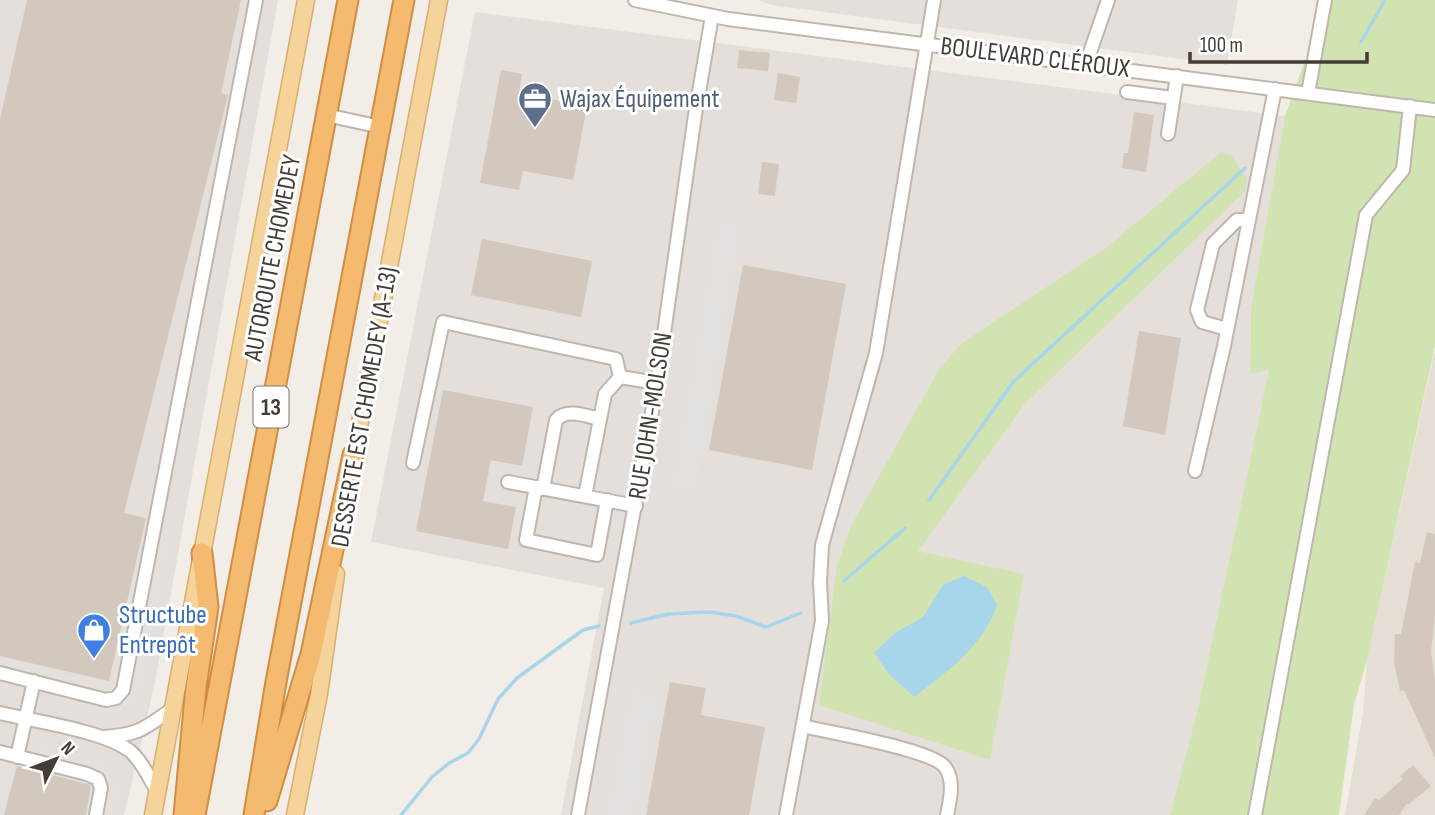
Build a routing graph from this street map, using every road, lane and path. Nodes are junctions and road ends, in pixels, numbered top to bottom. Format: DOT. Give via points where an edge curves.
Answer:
graph roads {
  1 [pos="256,0"];
  2 [pos="306,0"];
  3 [pos="348,0"];
  4 [pos="404,0"];
  5 [pos="439,0"];
  6 [pos="635,0"];
  7 [pos="934,0"];
  8 [pos="1108,0"];
  9 [pos="1325,0"];
  10 [pos="712,16"];
  11 [pos="925,44"];
  12 [pos="1086,64"];
  13 [pos="1177,76"];
  14 [pos="1275,89"];
  15 [pos="1127,92"];
  16 [pos="1308,93"];
  17 [pos="1173,98"];
  18 [pos="1410,106"];
  19 [pos="1435,110"];
  20 [pos="326,115"];
  21 [pos="381,127"];
  22 [pos="1168,134"];
  23 [pos="1249,220"];
  24 [pos="1227,329"];
  25 [pos="620,377"];
  26 [pos="657,383"];
  27 [pos="600,419"];
  28 [pos="353,455"];
  29 [pos="413,463"];
  30 [pos="1195,471"];
  31 [pos="508,482"];
  32 [pos="540,488"];
  33 [pos="585,496"];
  34 [pos="607,500"];
  35 [pos="636,506"];
  36 [pos="202,553"];
  37 [pos="0,673"];
  38 [pos="34,681"];
  39 [pos="172,709"];
  40 [pos="0,713"];
  41 [pos="26,719"];
  42 [pos="803,726"];
  43 [pos="102,737"];
  44 [pos="0,752"];
  45 [pos="17,757"];
  46 [pos="157,791"];
  47 [pos="96,815"];
  48 [pos="153,815"];
  49 [pos="184,815"];
  50 [pos="195,815"];
  51 [pos="254,815"];
  52 [pos="262,815"];
  53 [pos="295,815"];
  54 [pos="578,815"];
  55 [pos="786,815"];
  56 [pos="947,815"];
  57 [pos="1255,815"];
  1 -- 38 [label="street" via="123,690 107,700"];
  2 -- 36 [label="main road"];
  3 -- 20 [label="highway, AUTOROUTE CHOMEDEY / 13"];
  4 -- 21 [label="highway, 13"];
  5 -- 28 [label="main road, DESSERTE EST CHOMEDEY (A-13)"];
  6 -- 10 [label="street, BOULEVARD CLÉROUX"];
  7 -- 11 [label="street"];
  8 -- 12 [label="street"];
  9 -- 16 [label="street"];
  10 -- 11 [label="street, BOULEVARD CLÉROUX"];
  10 -- 26 [label="street, RUE JOHN-MOLSON"];
  11 -- 12 [label="street, BOULEVARD CLÉROUX"];
  11 -- 42 [label="street" via="876,352 822,545 822,621"];
  12 -- 13 [label="street, BOULEVARD CLÉROUX"];
  13 -- 14 [label="street, BOULEVARD CLÉROUX"];
  13 -- 17 [label="street"];
  14 -- 16 [label="street, BOULEVARD CLÉROUX"];
  14 -- 23 [label="street"];
  15 -- 17 [label="street"];
  16 -- 18 [label="street, BOULEVARD CLÉROUX"];
  17 -- 22 [label="street"];
  18 -- 19 [label="street, BOULEVARD CLÉROUX"];
  18 -- 57 [label="street" via="1403,170 1366,215"];
  20 -- 21 [label="street"];
  20 -- 50 [label="highway, AUTOROUTE CHOMEDEY / 13"];
  21 -- 51 [label="highway, 13"];
  23 -- 24 [label="street"];
  23 -- 24 [label="street" via="1237,220 1213,244 1197,310 1202,322"];
  24 -- 30 [label="street"];
  25 -- 26 [label="street"];
  25 -- 27 [label="street" via="605,394"];
  25 -- 29 [label="street" via="616,359 443,322"];
  26 -- 35 [label="street, RUE JOHN-MOLSON"];
  27 -- 32 [label="street" via="569,413 555,419"];
  27 -- 33 [label="street"];
  28 -- 52 [label="highway" via="308,665"];
  28 -- 53 [label="main road, DESSERTE EST CHOMEDEY (A-13)" via="319,694"];
  31 -- 32 [label="street"];
  32 -- 33 [label="street"];
  32 -- 34 [label="street" via="526,540 597,555"];
  33 -- 34 [label="street"];
  34 -- 35 [label="street"];
  35 -- 54 [label="street, RUE JOHN-MOLSON"];
  36 -- 39 [label="main road"];
  36 -- 49 [label="highway" via="208,607"];
  37 -- 38 [label="street"];
  38 -- 41 [label="street"];
  39 -- 43 [label="street" via="140,732"];
  39 -- 46 [label="main road"];
  40 -- 41 [label="street"];
  41 -- 43 [label="street"];
  41 -- 45 [label="street"];
  42 -- 55 [label="street"];
  42 -- 56 [label="street" via="938,760 951,778"];
  43 -- 46 [label="street" via="134,755"];
  44 -- 45 [label="street"];
  45 -- 47 [label="street" via="98,779 102,788"];
  46 -- 48 [label="main road"];
}
